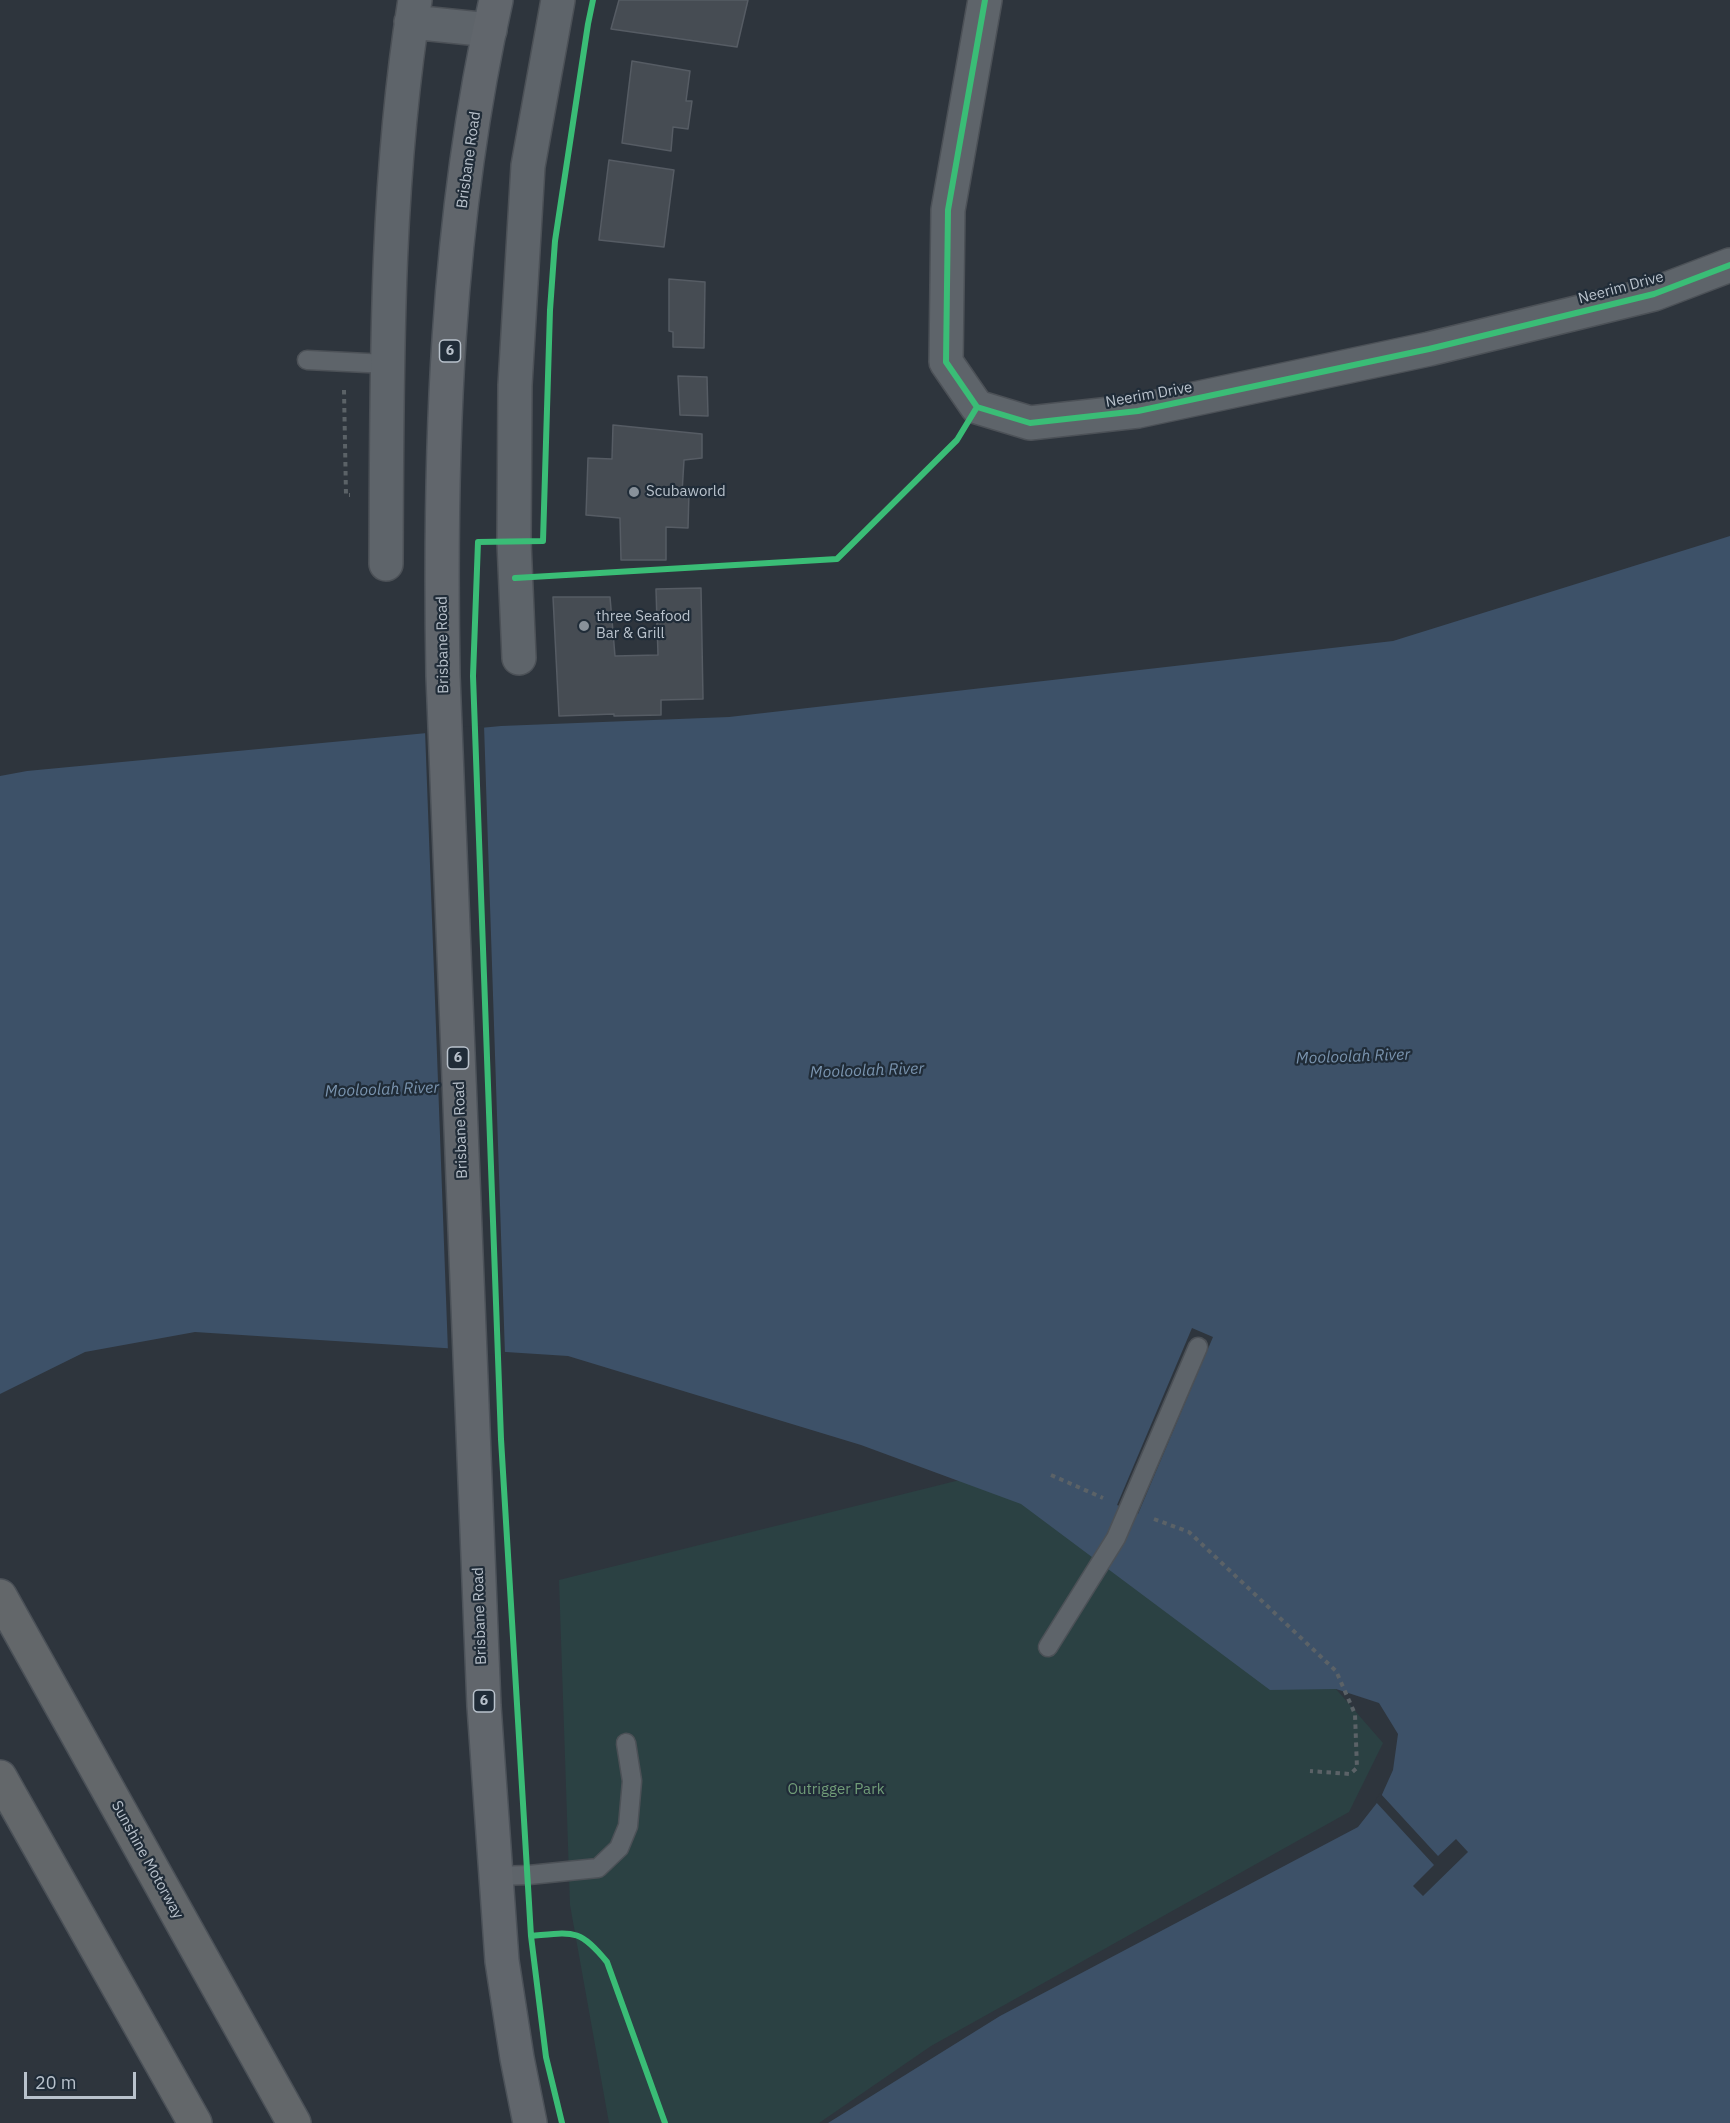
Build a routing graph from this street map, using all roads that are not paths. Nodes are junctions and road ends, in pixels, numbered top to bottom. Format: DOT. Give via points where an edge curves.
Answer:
graph roads {
  1 [pos="558,0"];
  2 [pos="985,0"];
  3 [pos="413,11"];
  4 [pos="493,15"];
  5 [pos="1730,265"];
  6 [pos="307,360"];
  7 [pos="387,364"];
  8 [pos="386,564"];
  9 [pos="519,658"];
  10 [pos="1198,1347"];
  11 [pos="0,1596"];
  12 [pos="1048,1647"];
  13 [pos="626,1743"];
  14 [pos="0,1777"];
  15 [pos="495,1876"];
  16 [pos="195,2123"];
  17 [pos="294,2123"];
  18 [pos="530,2123"];
  1 -- 9 [label="street" via="528,166 519,316 514,542"];
  2 -- 5 [label="street, Neerim Drive" via="948,210 946,362 976,407 1030,423 1138,411 1429,349 1642,297"];
  3 -- 4 [label="street, Brisbane Road"];
  3 -- 7 [label="street, Brisbane Road" via="397,145"];
  4 -- 15 [label="main road, Brisbane Road / 6" via="462,207 446,396 441,549 473,1440"];
  6 -- 7 [label="lane"];
  7 -- 8 [label="street, Brisbane Road"];
  10 -- 12 [label="lane" via="1116,1538"];
  11 -- 17 [label="highway, Sunshine Motorway"];
  13 -- 15 [label="lane" via="632,1781 628,1826 619,1848 598,1868"];
  14 -- 16 [label="highway"];
  15 -- 18 [label="main road, Brisbane Road / 6" via="502,1961"];
}
